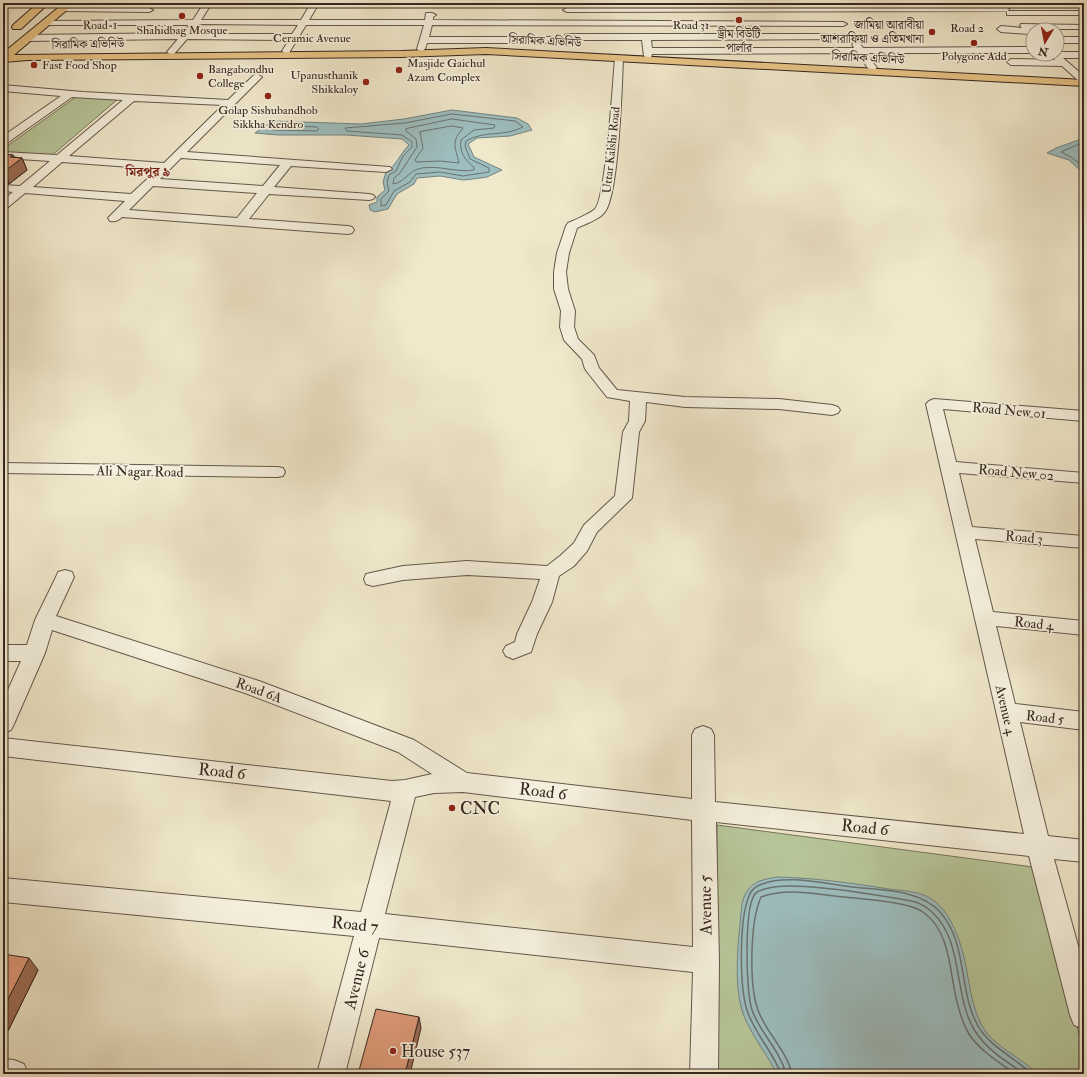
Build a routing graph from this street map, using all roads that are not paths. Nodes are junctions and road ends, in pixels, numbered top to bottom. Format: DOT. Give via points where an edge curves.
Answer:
graph roads {
  1 [pos="44,3"];
  2 [pos="50,3"];
  3 [pos="63,5"];
  4 [pos="646,6"];
  5 [pos="725,7"];
  6 [pos="204,8"];
  7 [pos="310,8"];
  8 [pos="155,10"];
  9 [pos="1007,11"];
  10 [pos="1084,13"];
  11 [pos="836,14"];
  12 [pos="429,15"];
  13 [pos="969,18"];
  14 [pos="1000,18"];
  15 [pos="196,22"];
  16 [pos="304,22"];
  17 [pos="44,23"];
  18 [pos="567,23"];
  19 [pos="649,24"];
  20 [pos="729,24"];
  21 [pos="1084,26"];
  22 [pos="1025,27"];
  23 [pos="1065,27"];
  24 [pos="1001,29"];
  25 [pos="1025,30"];
  26 [pos="9,34"];
  27 [pos="184,36"];
  28 [pos="294,37"];
  29 [pos="646,37"];
  30 [pos="734,37"];
  31 [pos="27,38"];
  32 [pos="855,38"];
  33 [pos="423,40"];
  34 [pos="489,40"];
  35 [pos="1065,40"];
  36 [pos="1084,40"];
  37 [pos="6,50"];
  38 [pos="1025,50"];
  39 [pos="286,51"];
  40 [pos="860,51"];
  41 [pos="171,52"];
  42 [pos="568,52"];
  43 [pos="648,54"];
  44 [pos="1065,55"];
  45 [pos="1084,55"];
  46 [pos="615,56"];
  47 [pos="742,57"];
  48 [pos="3,59"];
  49 [pos="1001,62"];
  50 [pos="1064,63"];
  51 [pos="871,64"];
  52 [pos="257,77"];
  53 [pos="1082,77"];
  54 [pos="3,88"];
  55 [pos="70,94"];
  56 [pos="133,97"];
  57 [pos="231,103"];
  58 [pos="3,141"];
  59 [pos="3,156"];
  60 [pos="178,156"];
  61 [pos="60,159"];
  62 [pos="288,162"];
  63 [pos="167,166"];
  64 [pos="386,169"];
  65 [pos="150,182"];
  66 [pos="3,188"];
  67 [pos="23,190"];
  68 [pos="266,190"];
  69 [pos="369,197"];
  70 [pos="134,198"];
  71 [pos="3,206"];
  72 [pos="240,222"];
  73 [pos="348,230"];
  74 [pos="638,398"];
  75 [pos="934,404"];
  76 [pos="832,410"];
  77 [pos="1084,416"];
  78 [pos="948,467"];
  79 [pos="3,468"];
  80 [pos="277,472"];
  81 [pos="1084,478"];
  82 [pos="964,532"];
  83 [pos="1084,542"];
  84 [pos="551,573"];
  85 [pos="65,577"];
  86 [pos="373,579"];
  87 [pos="984,618"];
  88 [pos="45,620"];
  89 [pos="1084,628"];
  90 [pos="513,651"];
  91 [pos="34,653"];
  92 [pos="3,654"];
  93 [pos="1007,712"];
  94 [pos="1084,721"];
  95 [pos="3,724"];
  96 [pos="703,735"];
  97 [pos="3,747"];
  98 [pos="463,782"];
  99 [pos="405,790"];
  100 [pos="704,811"];
  101 [pos="1038,845"];
  102 [pos="1084,851"];
  103 [pos="3,890"];
  104 [pos="370,926"];
  105 [pos="706,961"];
  106 [pos="1083,1010"];
  107 [pos="3,1073"];
  108 [pos="14,1074"];
  109 [pos="331,1074"];
  110 [pos="704,1074"];
  1 -- 26 [label="main road"];
  2 -- 37 [label="main road"];
  3 -- 8 [label="street"];
  3 -- 17 [label="main road"];
  3 -- 37 [label="main road"];
  4 -- 5 [label="street"];
  4 -- 18 [label="street"];
  4 -- 19 [label="street"];
  5 -- 11 [label="street"];
  5 -- 20 [label="street"];
  6 -- 15 [label="street"];
  7 -- 16 [label="street"];
  9 -- 10 [label="street"];
  9 -- 11 [label="street"];
  9 -- 14 [label="street"];
  9 -- 22 [label="street"];
  11 -- 13 [label="street"];
  11 -- 20 [label="street"];
  11 -- 32 [label="street"];
  12 -- 16 [label="street"];
  12 -- 18 [label="street"];
  12 -- 33 [label="street"];
  15 -- 16 [label="street"];
  15 -- 17 [label="street"];
  15 -- 27 [label="street"];
  16 -- 28 [label="street"];
  17 -- 31 [label="main road"];
  18 -- 19 [label="street"];
  18 -- 29 [label="street, Road 31"];
  18 -- 34 [label="street"];
  18 -- 42 [label="street"];
  19 -- 20 [label="street"];
  20 -- 30 [label="street"];
  21 -- 23 [label="street"];
  24 -- 25 [label="street"];
  27 -- 28 [label="street, Road-1"];
  27 -- 31 [label="street, Road-1"];
  27 -- 41 [label="street"];
  28 -- 39 [label="street"];
  29 -- 30 [label="street, Road 31"];
  29 -- 43 [label="street"];
  30 -- 32 [label="street, Road 31"];
  30 -- 47 [label="street"];
  31 -- 37 [label="main road"];
  32 -- 40 [label="street"];
  33 -- 34 [label="main road, Ceramic Avenue"];
  33 -- 34 [label="street"];
  33 -- 39 [label="main road, Ceramic Avenue"];
  34 -- 42 [label="main road, Ceramic Avenue"];
  35 -- 36 [label="street"];
  37 -- 41 [label="main road, Ceramic Avenue" via="30,53"];
  37 -- 48 [label="main road"];
  38 -- 40 [label="street"];
  39 -- 41 [label="main road, Ceramic Avenue"];
  40 -- 47 [label="street"];
  40 -- 51 [label="street"];
  42 -- 46 [label="main road, Ceramic Avenue"];
  43 -- 46 [label="main road, সিরামিক এভিনিউ"];
  43 -- 47 [label="main road, সিরামিক এভিনিউ"];
  44 -- 45 [label="street"];
  46 -- 48 [label="main road, সিরামিক এভিনিউ" via="486,51"];
  46 -- 53 [label="main road, সিরামিক এভিনিউ"];
  46 -- 74 [label="street, Uttar Kalshi Road" via="610,174 605,200 600,211 572,226 563,254 561,289 568,311 567,327 571,340 589,358 592,369 612,394"];
  47 -- 51 [label="main road, সিরামিক এভিনিউ"];
  49 -- 50 [label="street"];
  50 -- 53 [label="street"];
  51 -- 53 [label="main road, সিরামিক এভিনিউ"];
  52 -- 57 [label="street"];
  54 -- 55 [label="street"];
  55 -- 56 [label="street"];
  55 -- 58 [label="street"];
  56 -- 57 [label="street"];
  56 -- 61 [label="street"];
  57 -- 60 [label="street"];
  59 -- 61 [label="street"];
  60 -- 62 [label="street"];
  60 -- 63 [label="street"];
  61 -- 63 [label="street"];
  61 -- 67 [label="street"];
  62 -- 64 [label="street"];
  62 -- 68 [label="street"];
  63 -- 65 [label="street"];
  65 -- 68 [label="street"];
  65 -- 70 [label="street"];
  66 -- 67 [label="street"];
  67 -- 70 [label="street"];
  67 -- 71 [label="street"];
  68 -- 69 [label="street"];
  68 -- 72 [label="street"];
  70 -- 72 [label="street" via="115,217"];
  72 -- 73 [label="street"];
  74 -- 76 [label="street, Uttar Kalshi Road" via="779,404"];
  74 -- 84 [label="street" via="637,421 632,432 623,498 590,529 581,547"];
  75 -- 77 [label="street, Road New 01"];
  75 -- 78 [label="street, Avenue 4"];
  78 -- 81 [label="street, Road New 02"];
  78 -- 82 [label="street, Avenue 4"];
  79 -- 80 [label="street, Ali Nagar Road"];
  82 -- 83 [label="street, Road 3"];
  82 -- 87 [label="street, Avenue 4"];
  84 -- 86 [label="street" via="467,568 403,573"];
  84 -- 90 [label="street" via="524,647"];
  85 -- 88 [label="street"];
  87 -- 89 [label="street, Road 4"];
  87 -- 93 [label="street, Avenue 4"];
  88 -- 91 [label="street"];
  88 -- 98 [label="street, Road 6A" via="252,687 406,746"];
  91 -- 92 [label="street"];
  91 -- 95 [label="street"];
  93 -- 94 [label="street, Road 5"];
  93 -- 101 [label="street, Avenue 4"];
  96 -- 100 [label="street, Avenue 5"];
  97 -- 99 [label="street, Road 6" via="376,789"];
  98 -- 99 [label="street, Road 6" via="434,783"];
  98 -- 100 [label="street, Road 6"];
  99 -- 104 [label="street, Avenue 6"];
  100 -- 101 [label="street, Road 6"];
  100 -- 105 [label="street, Avenue 5"];
  101 -- 102 [label="street, Road 6"];
  101 -- 106 [label="street, Avenue 4"];
  103 -- 104 [label="street, Road 7"];
  104 -- 105 [label="street, Road 7"];
  104 -- 109 [label="street, Avenue 6"];
  105 -- 110 [label="street, Avenue 5"];
  107 -- 108 [label="street"];
}
